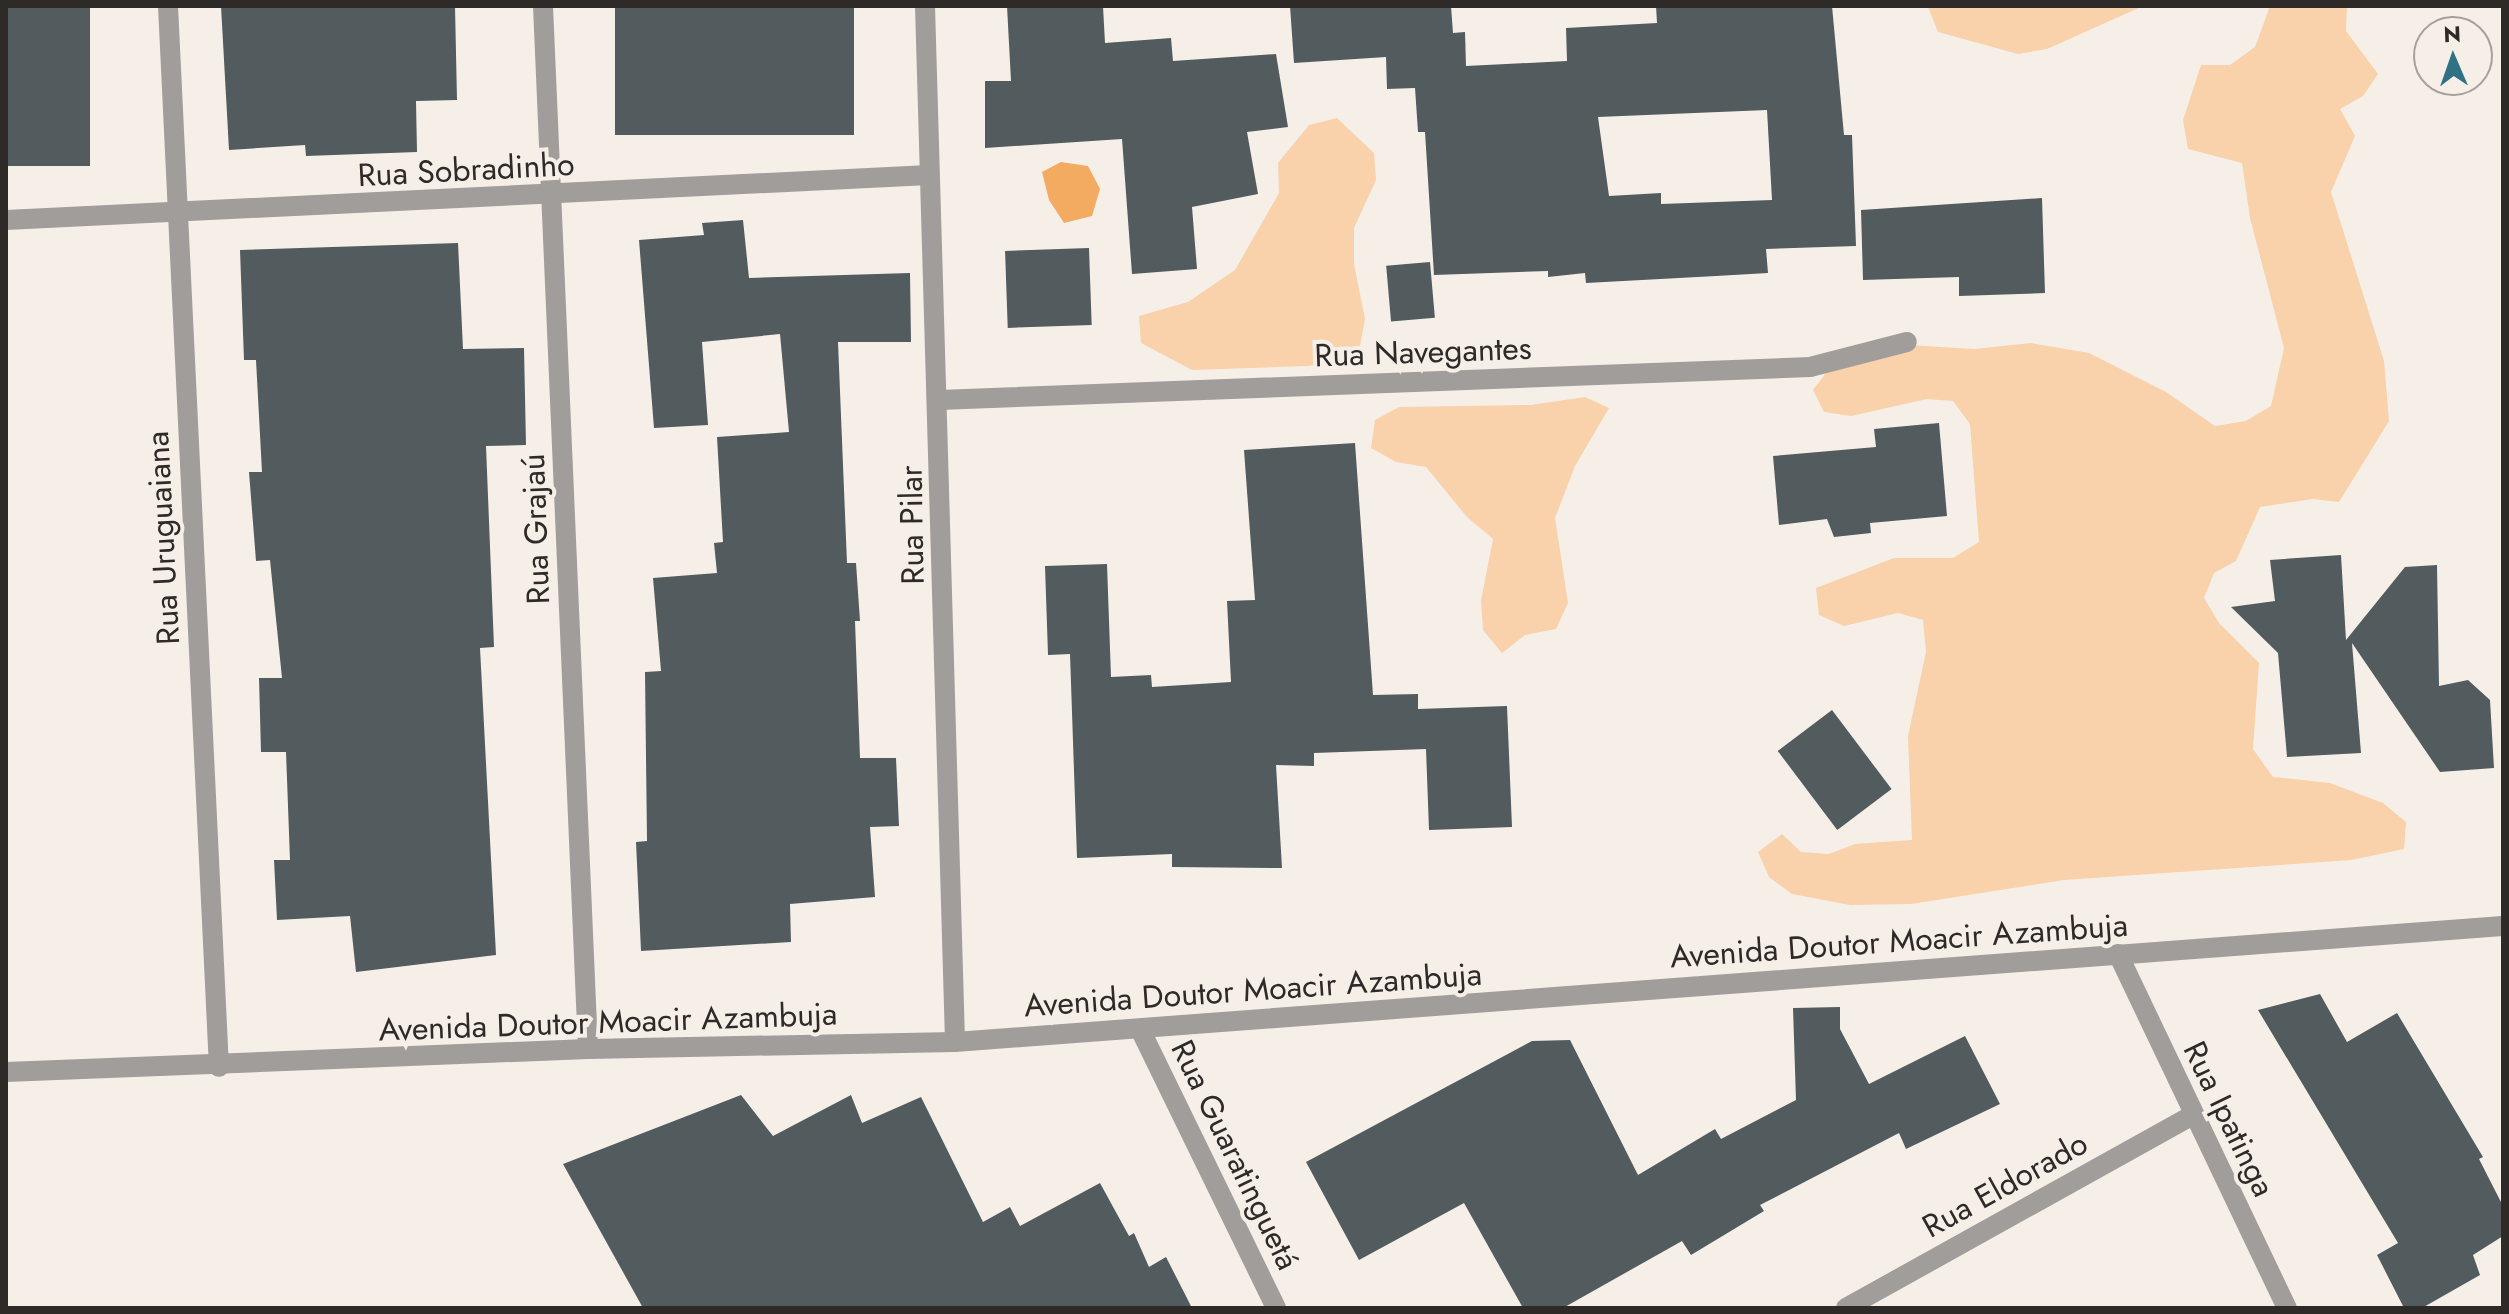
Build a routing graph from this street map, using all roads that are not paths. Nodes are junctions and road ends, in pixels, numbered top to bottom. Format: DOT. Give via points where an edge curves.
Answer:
graph roads {
  1 [pos="168,6"];
  2 [pos="543,6"];
  3 [pos="925,6"];
  4 [pos="929,175"];
  5 [pos="552,196"];
  6 [pos="177,215"];
  7 [pos="6,220"];
  8 [pos="1907,342"];
  9 [pos="939,400"];
  10 [pos="2503,926"];
  11 [pos="2118,954"];
  12 [pos="1140,1029"];
  13 [pos="955,1042"];
  14 [pos="588,1049"];
  15 [pos="219,1067"];
  16 [pos="6,1072"];
  17 [pos="2193,1115"];
  18 [pos="1276,1308"];
  19 [pos="1846,1308"];
  20 [pos="2287,1308"];
  1 -- 6 [label="street, Rua Uruguaiana"];
  2 -- 5 [label="street, Rua Grajaú"];
  3 -- 4 [label="street, Rua Pilar"];
  4 -- 5 [label="street, Rua Sobradinho"];
  4 -- 9 [label="street, Rua Pilar"];
  5 -- 6 [label="street, Rua Sobradinho"];
  5 -- 14 [label="street, Rua Grajaú"];
  6 -- 7 [label="street, Rua Sobradinho"];
  6 -- 15 [label="street, Rua Uruguaiana"];
  8 -- 9 [label="street, Rua Navegantes" via="1810,367"];
  9 -- 13 [label="street, Rua Pilar"];
  10 -- 11 [label="street, Avenida Doutor Moacir Azambuja"];
  11 -- 12 [label="street, Avenida Doutor Moacir Azambuja"];
  11 -- 17 [label="street, Rua Ipatinga"];
  12 -- 13 [label="street, Avenida Doutor Moacir Azambuja"];
  12 -- 18 [label="street, Rua Guaratinguetá"];
  13 -- 14 [label="street, Avenida Doutor Moacir Azambuja"];
  14 -- 15 [label="street, Avenida Doutor Moacir Azambuja"];
  15 -- 16 [label="street, Avenida Doutor Moacir Azambuja"];
  17 -- 19 [label="street, Rua Eldorado"];
  17 -- 20 [label="street, Rua Ipatinga"];
}
